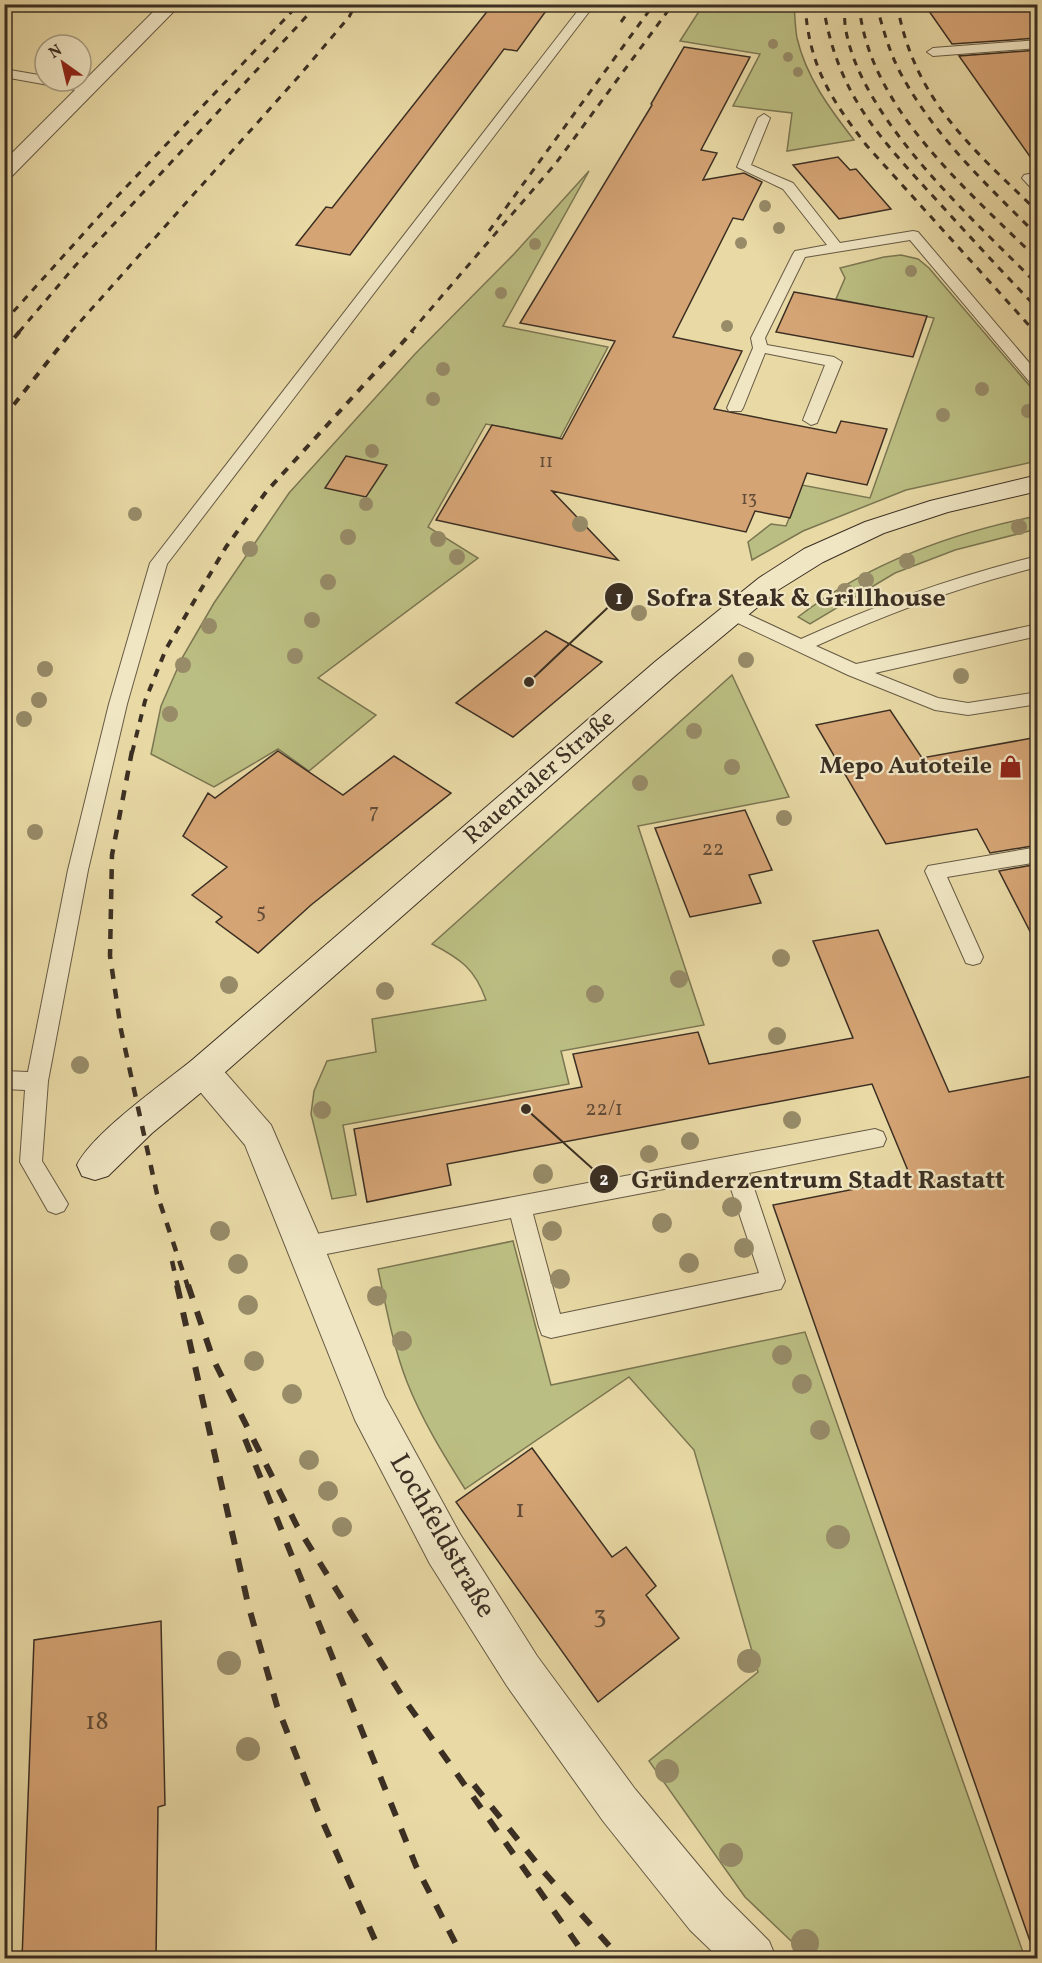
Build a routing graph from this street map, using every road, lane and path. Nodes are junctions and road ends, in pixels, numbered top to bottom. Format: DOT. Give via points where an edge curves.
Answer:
graph roads {
  1 [pos="172,4"];
  2 [pos="589,4"];
  3 [pos="1038,44"];
  4 [pos="933,52"];
  5 [pos="4,73"];
  6 [pos="33,78"];
  7 [pos="93,82"];
  8 [pos="82,93"];
  9 [pos="764,118"];
  10 [pos="4,173"];
  11 [pos="1038,176"];
  12 [pos="1038,187"];
  13 [pos="837,248"];
  14 [pos="760,348"];
  15 [pos="1038,383"];
  16 [pos="735,408"];
  17 [pos="811,420"];
  18 [pos="1038,483"];
  19 [pos="1038,561"];
  20 [pos="731,613"];
  21 [pos="1038,630"];
  22 [pos="801,646"];
  23 [pos="854,671"];
  24 [pos="1038,698"];
  25 [pos="1038,854"];
  26 [pos="974,957"];
  27 [pos="202,1071"];
  28 [pos="4,1080"];
  29 [pos="37,1081"];
  30 [pos="875,1139"];
  31 [pos="95,1165"];
  32 [pos="735,1165"];
  33 [pos="56,1204"];
  34 [pos="520,1207"];
  35 [pos="306,1247"];
  36 [pos="752,1959"];
  1 -- 7 [label="street"];
  2 -- 29 [label="lane" via="159,563 118,704 81,859"];
  3 -- 4 [label="lane"];
  5 -- 6 [label="lane"];
  8 -- 10 [label="street"];
  9 -- 13 [label="lane" via="744,167 788,186"];
  11 -- 12 [label="lane" via="1029,178"];
  13 -- 14 [label="lane" via="800,254 758,338"];
  13 -- 15 [label="lane" via="914,235"];
  14 -- 16 [label="lane"];
  14 -- 17 [label="lane" via="834,362"];
  18 -- 20 [label="street, Rauentaler Straße" via="902,516 842,541 784,573"];
  19 -- 22 [label="lane" via="876,611"];
  20 -- 22 [label="lane"];
  20 -- 27 [label="street, Rauentaler Straße"];
  21 -- 23 [label="lane"];
  22 -- 23 [label="lane"];
  23 -- 24 [label="lane" via="935,704 968,709"];
  25 -- 26 [label="lane" via="935,871"];
  27 -- 31 [label="street, Rauentaler Straße"];
  27 -- 35 [label="street, Lochfeldstraße" via="258,1136"];
  28 -- 29 [label="lane"];
  29 -- 33 [label="lane" via="31,1162"];
  30 -- 32 [label="lane"];
  32 -- 34 [label="lane"];
  32 -- 34 [label="lane" via="773,1281 551,1327"];
  34 -- 35 [label="lane"];
  35 -- 36 [label="street, Lochfeldstraße" via="369,1407 451,1558 522,1671 619,1805 707,1913"];
}
